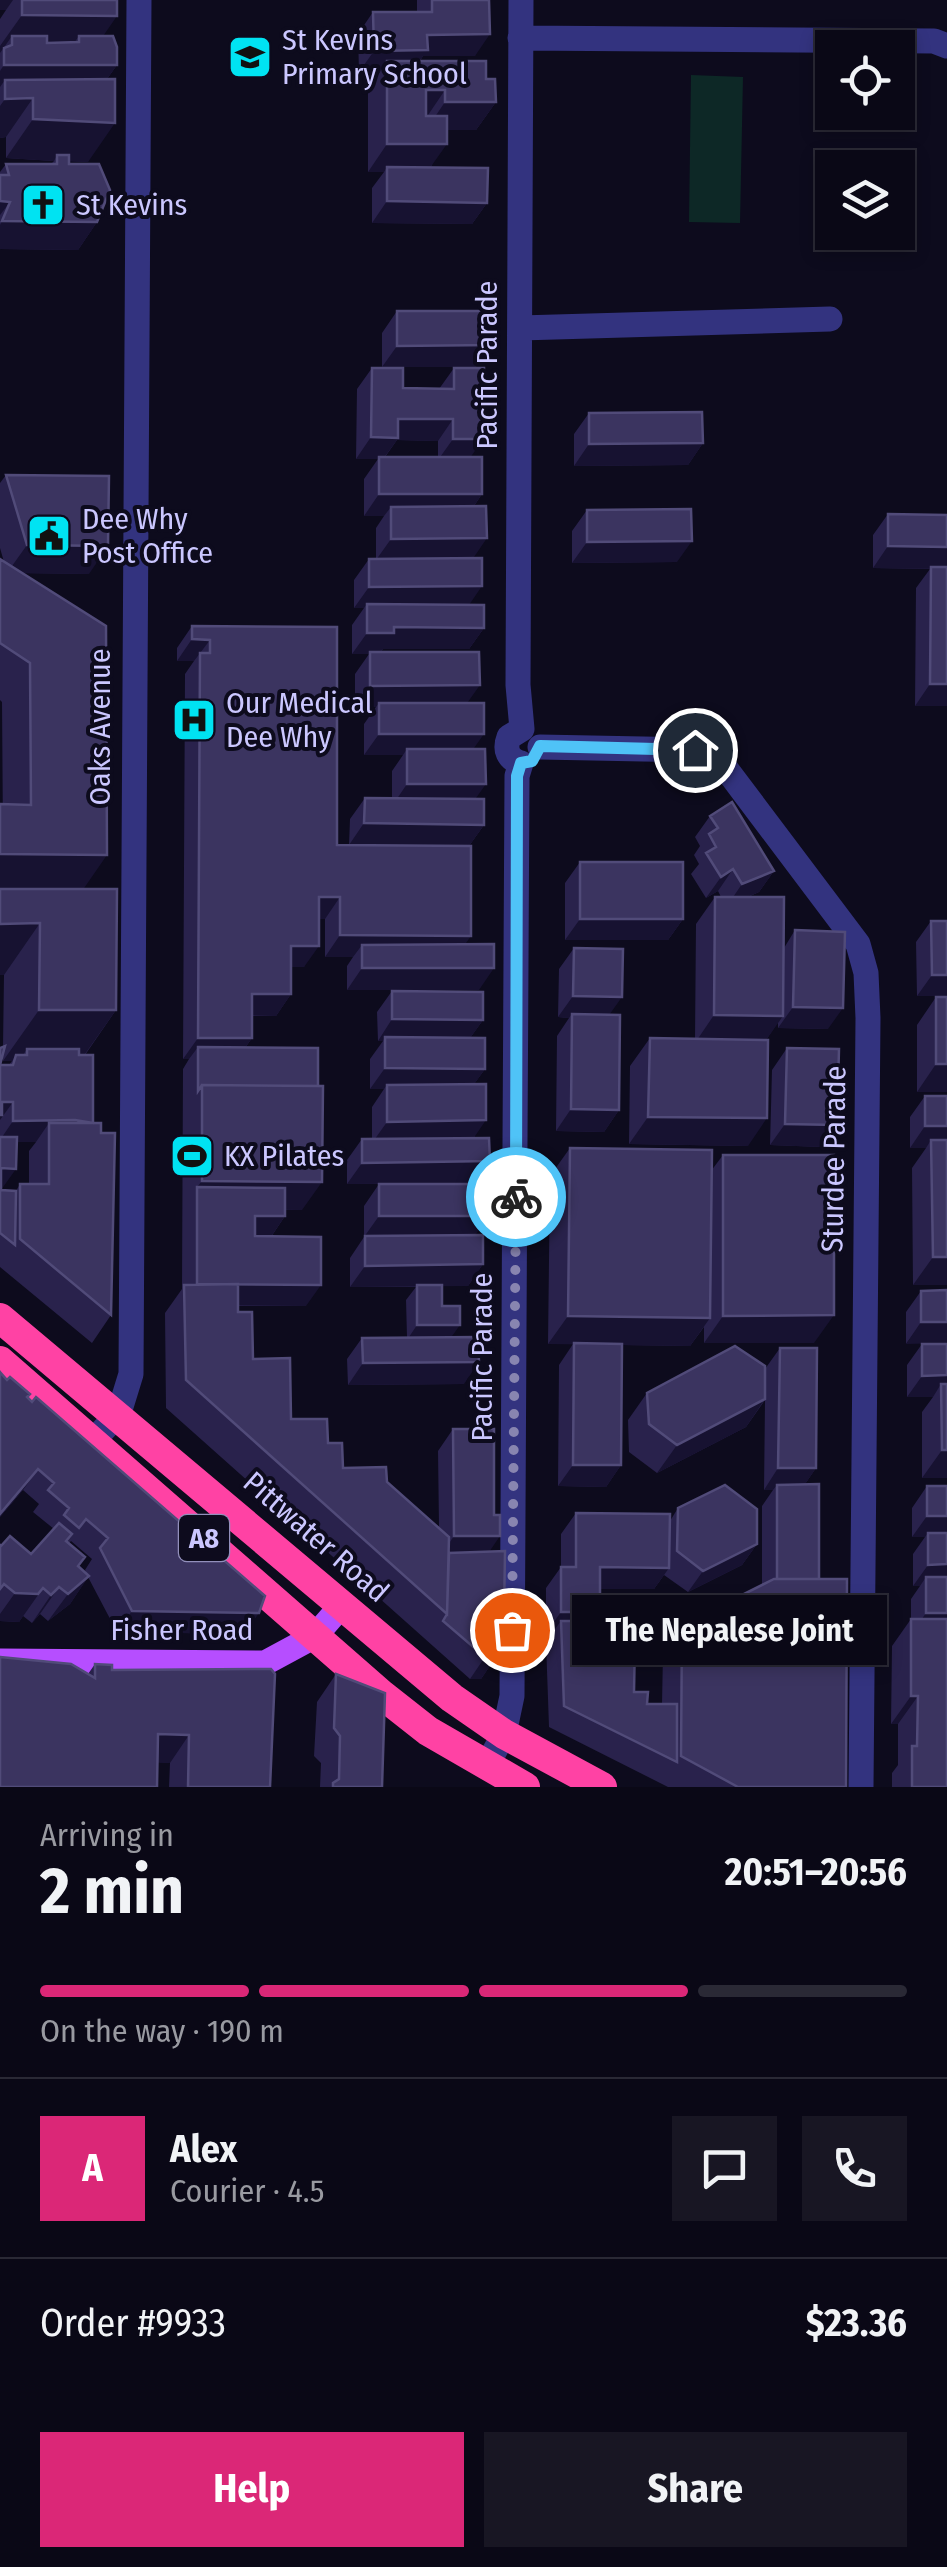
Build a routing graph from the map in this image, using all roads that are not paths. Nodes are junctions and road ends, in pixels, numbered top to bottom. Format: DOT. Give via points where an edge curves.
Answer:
graph roads {
  1 [pos="140,0"];
  2 [pos="521,0"];
  3 [pos="520,38"];
  4 [pos="946,47"];
  5 [pos="830,320"];
  6 [pos="520,328"];
  7 [pos="528,746"];
  8 [pos="0,1318"];
  9 [pos="0,1361"];
  10 [pos="119,1413"];
  11 [pos="92,1442"];
  12 [pos="342,1604"];
  13 [pos="315,1636"];
  14 [pos="0,1661"];
  15 [pos="504,1734"];
  16 [pos="486,1767"];
  17 [pos="525,1787"];
  18 [pos="602,1787"];
  19 [pos="860,1787"];
  1 -- 10 [label="street, Oaks Avenue" via="132,1323 131,1374"];
  2 -- 3 [label="street, Pacific Parade"];
  3 -- 4 [label="street" via="934,41"];
  3 -- 6 [label="street, Pacific Parade"];
  5 -- 6 [label="street"];
  6 -- 7 [label="street, Pacific Parade" via="518,685"];
  7 -- 15 [label="street, Pacific Parade" via="517,776 512,1696"];
  7 -- 19 [label="street, Sturdee Parade" via="695,750 724,766 858,944 868,1018"];
  8 -- 10 [label="highway, Pittwater Road / A8"];
  9 -- 11 [label="highway, A8"];
  10 -- 11 [label="street, Oaks Avenue"];
  10 -- 12 [label="highway, Pittwater Road / A8"];
  11 -- 13 [label="highway, A8"];
  12 -- 13 [label="main road, Fisher Road"];
  12 -- 15 [label="highway, Pittwater Road / A8"];
  13 -- 14 [label="main road, Fisher Road" via="266,1663"];
  13 -- 16 [label="highway, A8" via="428,1730"];
  15 -- 16 [label="street, Pacific Parade"];
  15 -- 18 [label="highway, Pittwater Road / A8"];
  16 -- 17 [label="highway, A8"];
}
